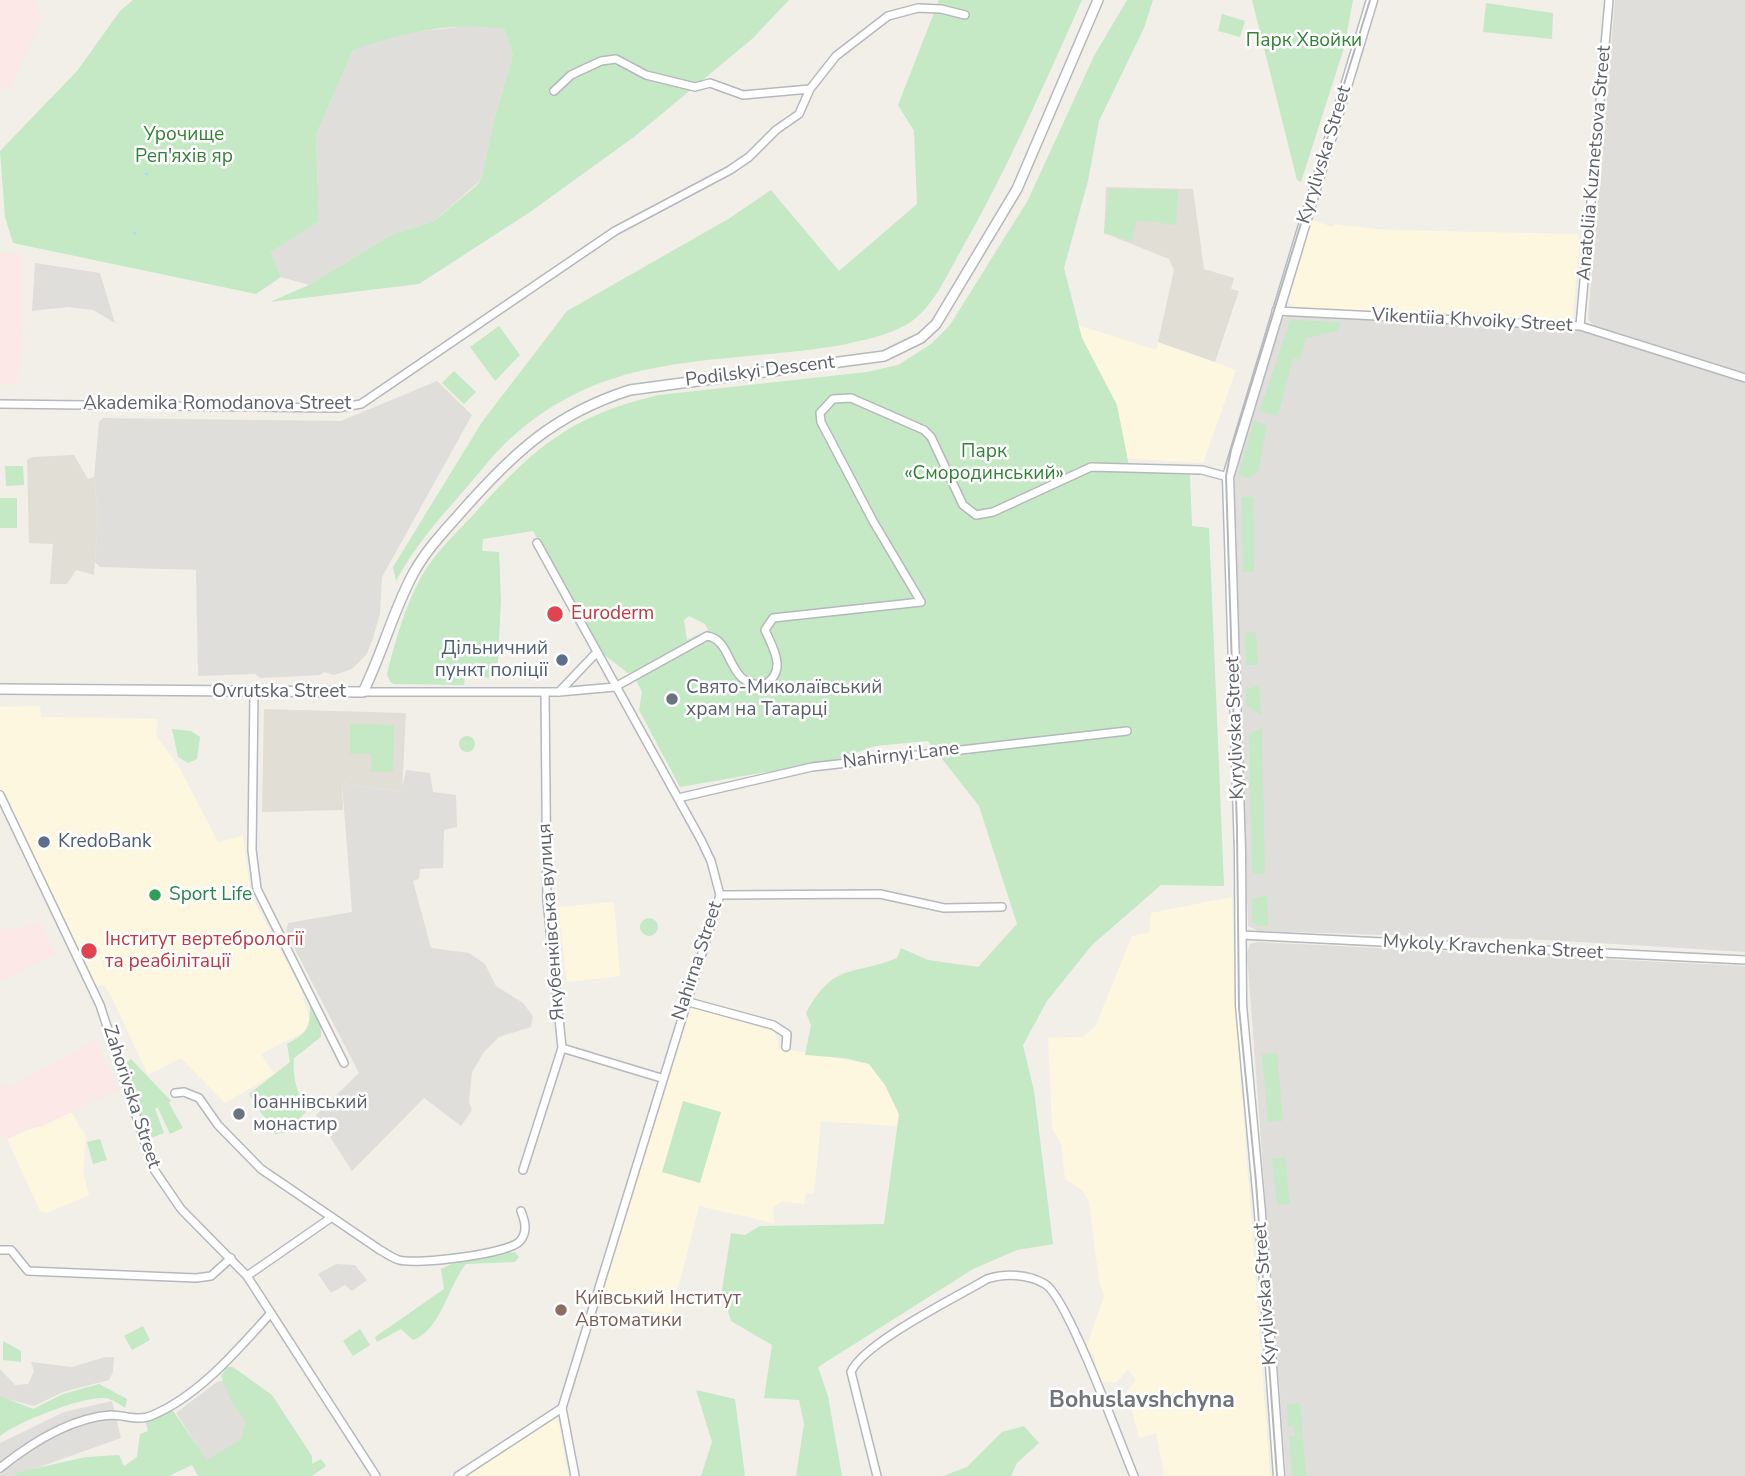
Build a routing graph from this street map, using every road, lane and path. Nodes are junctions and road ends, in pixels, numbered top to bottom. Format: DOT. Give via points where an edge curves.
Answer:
graph roads {
  1 [pos="1098,0"];
  2 [pos="1372,0"];
  3 [pos="1609,0"];
  4 [pos="965,15"];
  5 [pos="810,89"];
  6 [pos="554,91"];
  7 [pos="1276,311"];
  8 [pos="1580,326"];
  9 [pos="1745,378"];
  10 [pos="0,404"];
  11 [pos="1228,477"];
  12 [pos="537,543"];
  13 [pos="597,652"];
  14 [pos="615,687"];
  15 [pos="0,689"];
  16 [pos="254,692"];
  17 [pos="363,692"];
  18 [pos="545,692"];
  19 [pos="559,692"];
  20 [pos="1127,731"];
  21 [pos="0,795"];
  22 [pos="678,799"];
  23 [pos="720,895"];
  24 [pos="1002,907"];
  25 [pos="1241,935"];
  26 [pos="1745,960"];
  27 [pos="685,1001"];
  28 [pos="786,1047"];
  29 [pos="562,1048"];
  30 [pos="344,1063"];
  31 [pos="661,1079"];
  32 [pos="176,1093"];
  33 [pos="523,1170"];
  34 [pos="521,1211"];
  35 [pos="332,1217"];
  36 [pos="0,1250"];
  37 [pos="231,1258"];
  38 [pos="247,1276"];
  39 [pos="271,1313"];
  40 [pos="562,1408"];
  41 [pos="0,1468"];
  42 [pos="376,1476"];
  43 [pos="458,1476"];
  44 [pos="575,1476"];
  45 [pos="877,1476"];
  46 [pos="1134,1476"];
  47 [pos="1279,1476"];
  1 -- 17 [label="street, Podilskyi Descent" via="1017,189 936,324 920,338 884,356 630,390 598,400 552,425 517,452 422,559"];
  2 -- 7 [label="main road, Kyrylivska Street"];
  3 -- 8 [label="street, Anatoliia Kuznetsova Street"];
  4 -- 5 [label="street, Akademika Romodanova Street" via="918,8 888,16 836,56"];
  5 -- 6 [label="street" via="743,95 710,83 695,87 646,75 616,59 571,75"];
  5 -- 10 [label="street, Akademika Romodanova Street" via="800,114 749,157 594,245 372,399 352,407"];
  7 -- 8 [label="street, Vikentiia Khvoiky Street"];
  7 -- 11 [label="main road, Kyrylivska Street"];
  8 -- 9 [label="street, Vikentiia Khvoiky Street"];
  11 -- 14 [label="street" via="1202,470 1091,467 993,512 976,515 963,505 924,430 851,398 833,399 820,413 821,422 921,602 773,618 765,630 778,665 776,675 765,685 744,681 720,643 706,636"];
  11 -- 25 [label="main road, Kyrylivska Street"];
  12 -- 13 [label="street, Nahirna Street"];
  13 -- 14 [label="street, Nahirna Street"];
  13 -- 19 [label="street"];
  14 -- 19 [label="street, Ovrutska Street"];
  14 -- 22 [label="street, Nahirna Street"];
  15 -- 16 [label="street, Ovrutska Street"];
  16 -- 17 [label="street, Ovrutska Street"];
  16 -- 30 [label="street" via="252,850 257,889"];
  17 -- 18 [label="street, Ovrutska Street"];
  18 -- 19 [label="street, Ovrutska Street"];
  18 -- 29 [label="street, Якубенківська вулиця" via="547,900"];
  20 -- 22 [label="street, Nahirnyi Lane" via="812,767"];
  21 -- 37 [label="street, Zahorivska Street" via="100,1004 153,1168 181,1209"];
  22 -- 23 [label="street, Nahirna Street" via="711,861"];
  23 -- 24 [label="street" via="880,894 944,908"];
  23 -- 27 [label="street, Nahirna Street"];
  25 -- 26 [label="street, Mykoly Kravchenka Street"];
  25 -- 47 [label="main road, Kyrylivska Street" via="1241,1005"];
  27 -- 28 [label="street" via="773,1025 787,1034"];
  27 -- 31 [label="street, Nahirna Street"];
  29 -- 31 [label="street, Якубенківська вулиця"];
  29 -- 33 [label="street"];
  31 -- 40 [label="street, Nahirna Street"];
  32 -- 35 [label="street" via="199,1098 246,1156"];
  34 -- 35 [label="street" via="524,1234 512,1247 415,1261 399,1260 380,1250"];
  35 -- 38 [label="street"];
  36 -- 37 [label="street" via="11,1250 28,1271 196,1278 211,1276"];
  37 -- 38 [label="street, Zahorivska Street"];
  38 -- 39 [label="street, Zahorivska Street"];
  39 -- 41 [label="street" via="214,1375 153,1415 138,1419 112,1415 75,1423 39,1440"];
  39 -- 42 [label="street, Zahorivska Street"];
  40 -- 43 [label="street"];
  40 -- 44 [label="street"];
  45 -- 46 [label="street" via="853,1366 877,1345 1001,1274 1046,1284 1065,1309"];
}
